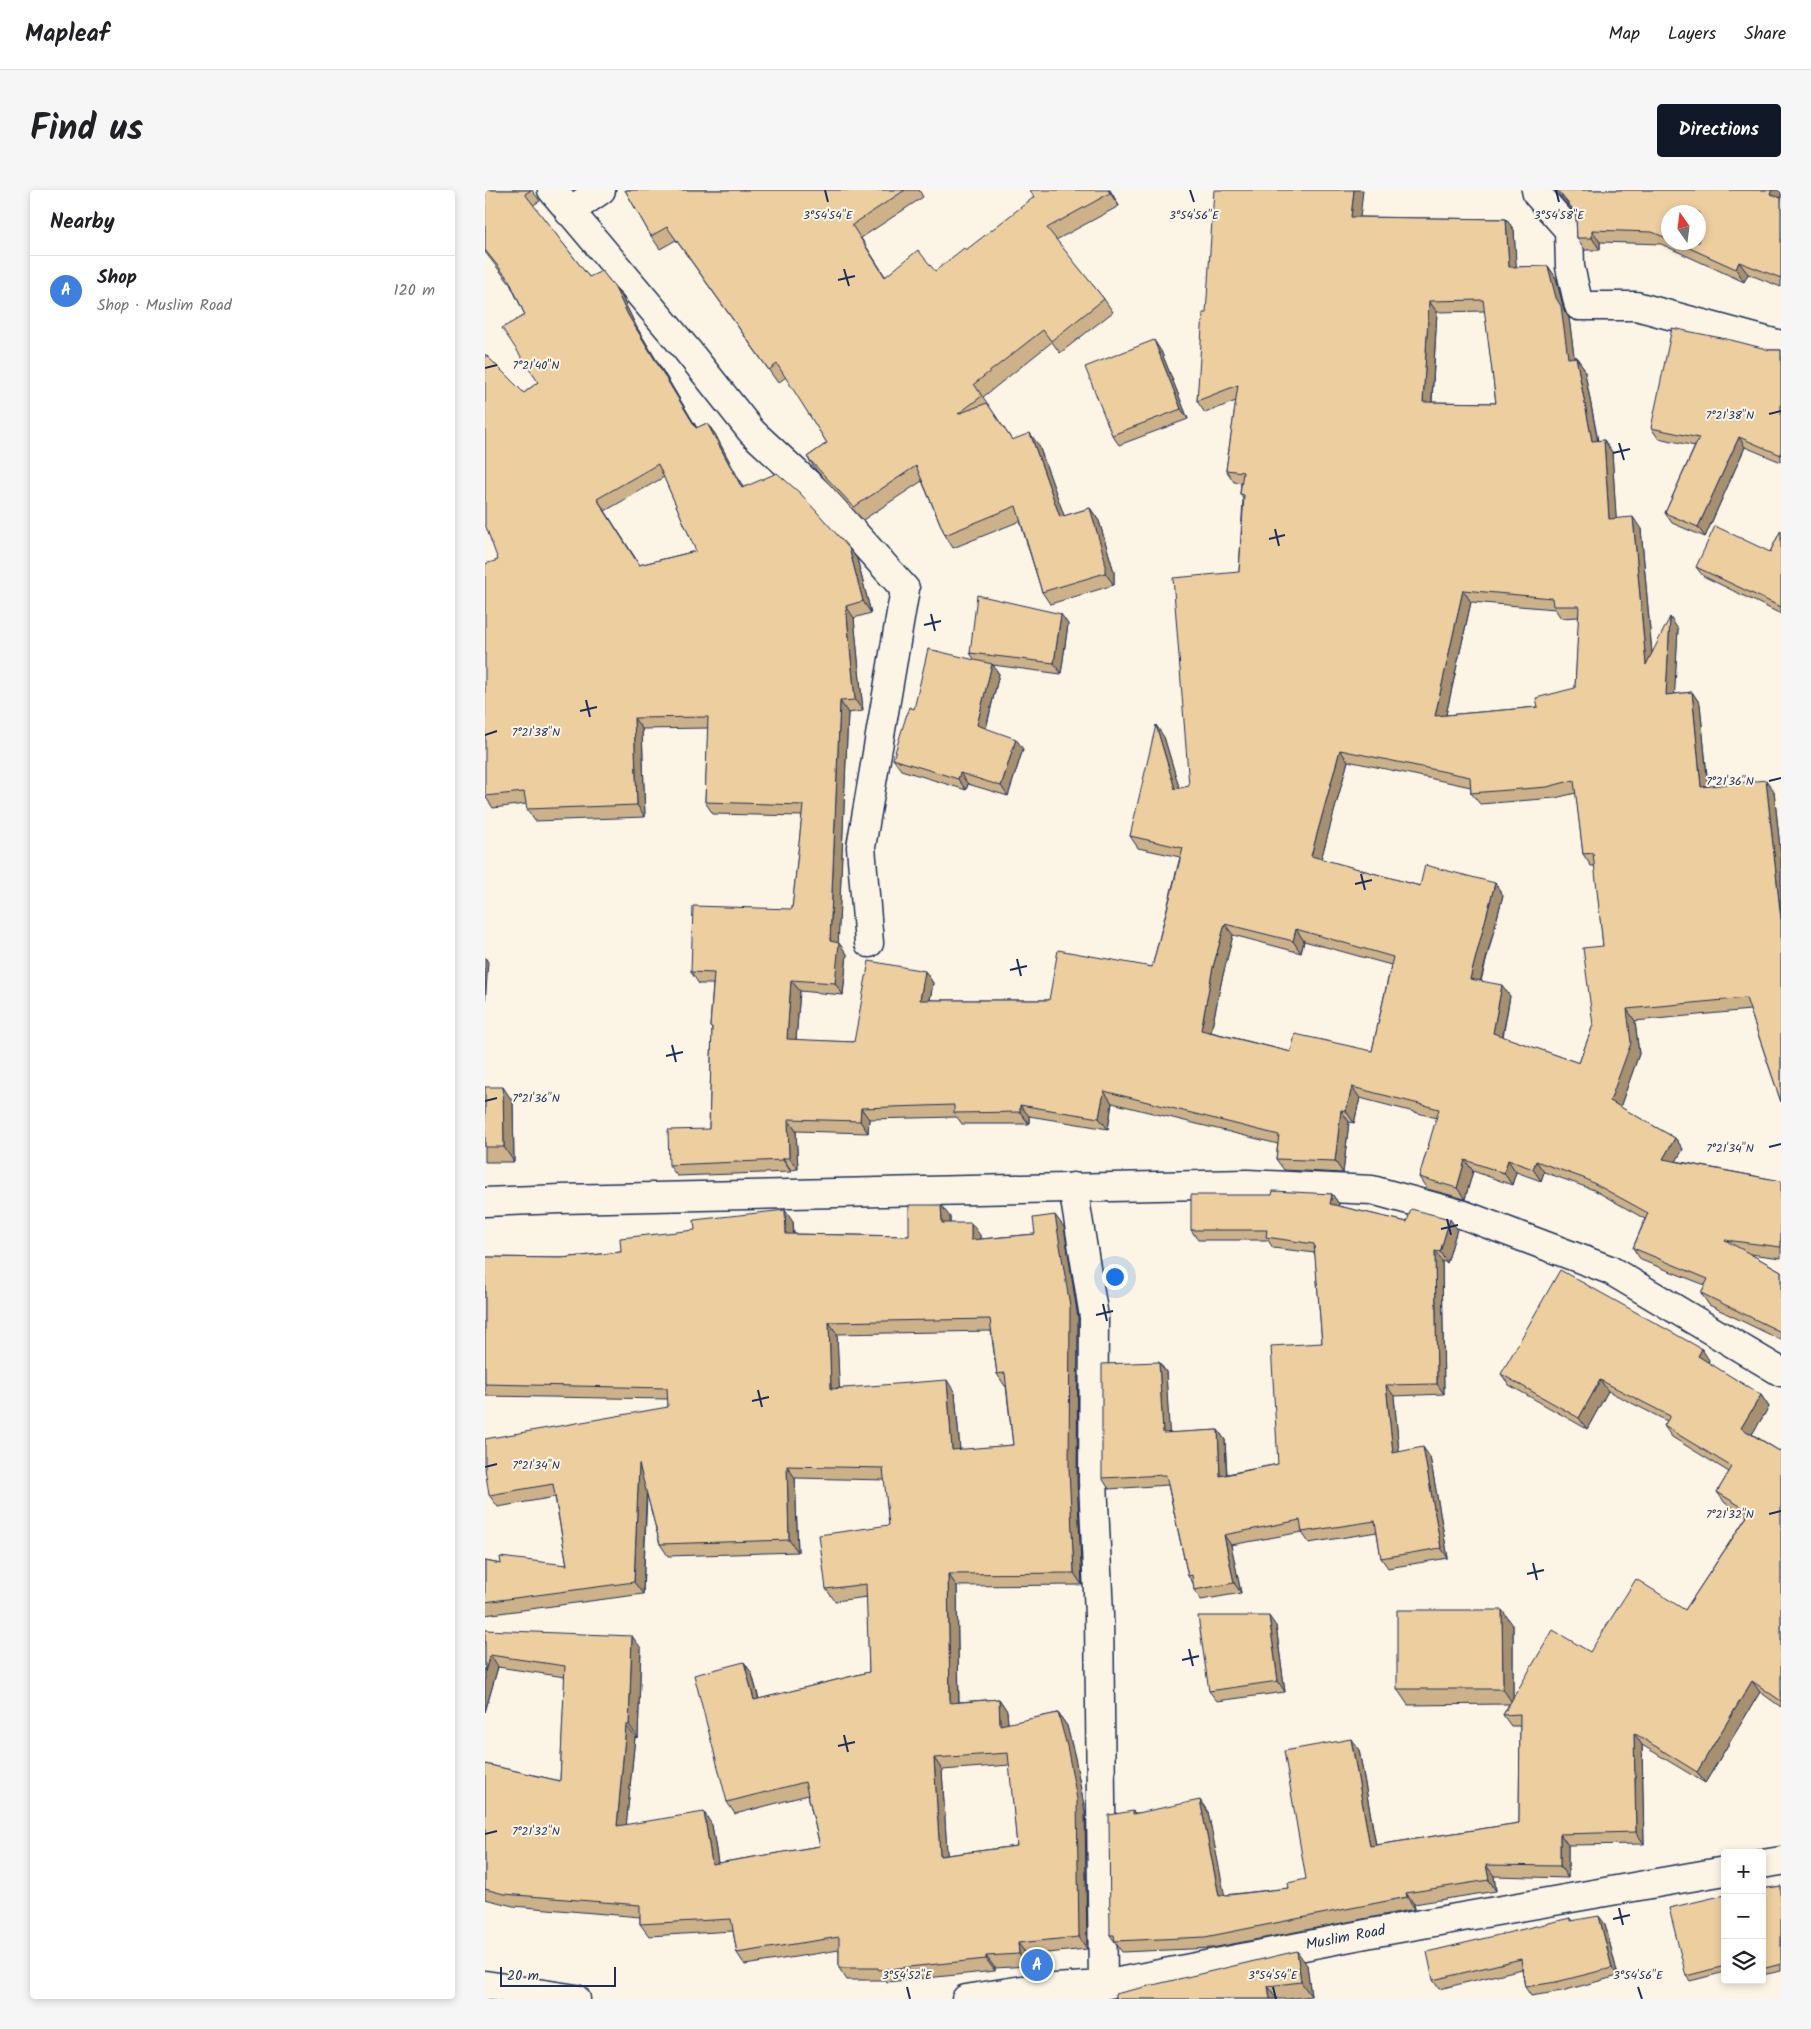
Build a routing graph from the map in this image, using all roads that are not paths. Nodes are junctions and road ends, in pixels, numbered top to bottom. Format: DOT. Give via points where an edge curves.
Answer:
graph roads {
  1 [pos="552,190"];
  2 [pos="601,190"];
  3 [pos="1536,190"];
  4 [pos="569,212"];
  5 [pos="1781,344"];
  6 [pos="869,943"];
  7 [pos="1073,1187"];
  8 [pos="485,1202"];
  9 [pos="1781,1372"];
  10 [pos="1781,1861"];
  11 [pos="1766,1863"];
  12 [pos="1721,1872"];
  13 [pos="485,1984"];
  14 [pos="1103,1985"];
  15 [pos="577,1999"];
  16 [pos="966,1999"];
  1 -- 4 [label="street"];
  2 -- 4 [label="street"];
  3 -- 5 [label="street" via="1569,230 1569,267 1579,306 1637,306"];
  4 -- 6 [label="street" via="752,432 819,494 905,589 861,847"];
  7 -- 8 [label="street"];
  7 -- 9 [label="street" via="1247,1184 1372,1190 1464,1215 1610,1270"];
  7 -- 14 [label="street" via="1094,1316 1093,1481 1099,1615"];
  10 -- 11 [label="street"];
  12 -- 14 [label="street, Muslim Road" via="1371,1933"];
  13 -- 15 [label="street"];
  14 -- 16 [label="street, Muslim Road" via="1022,1990"];
}
